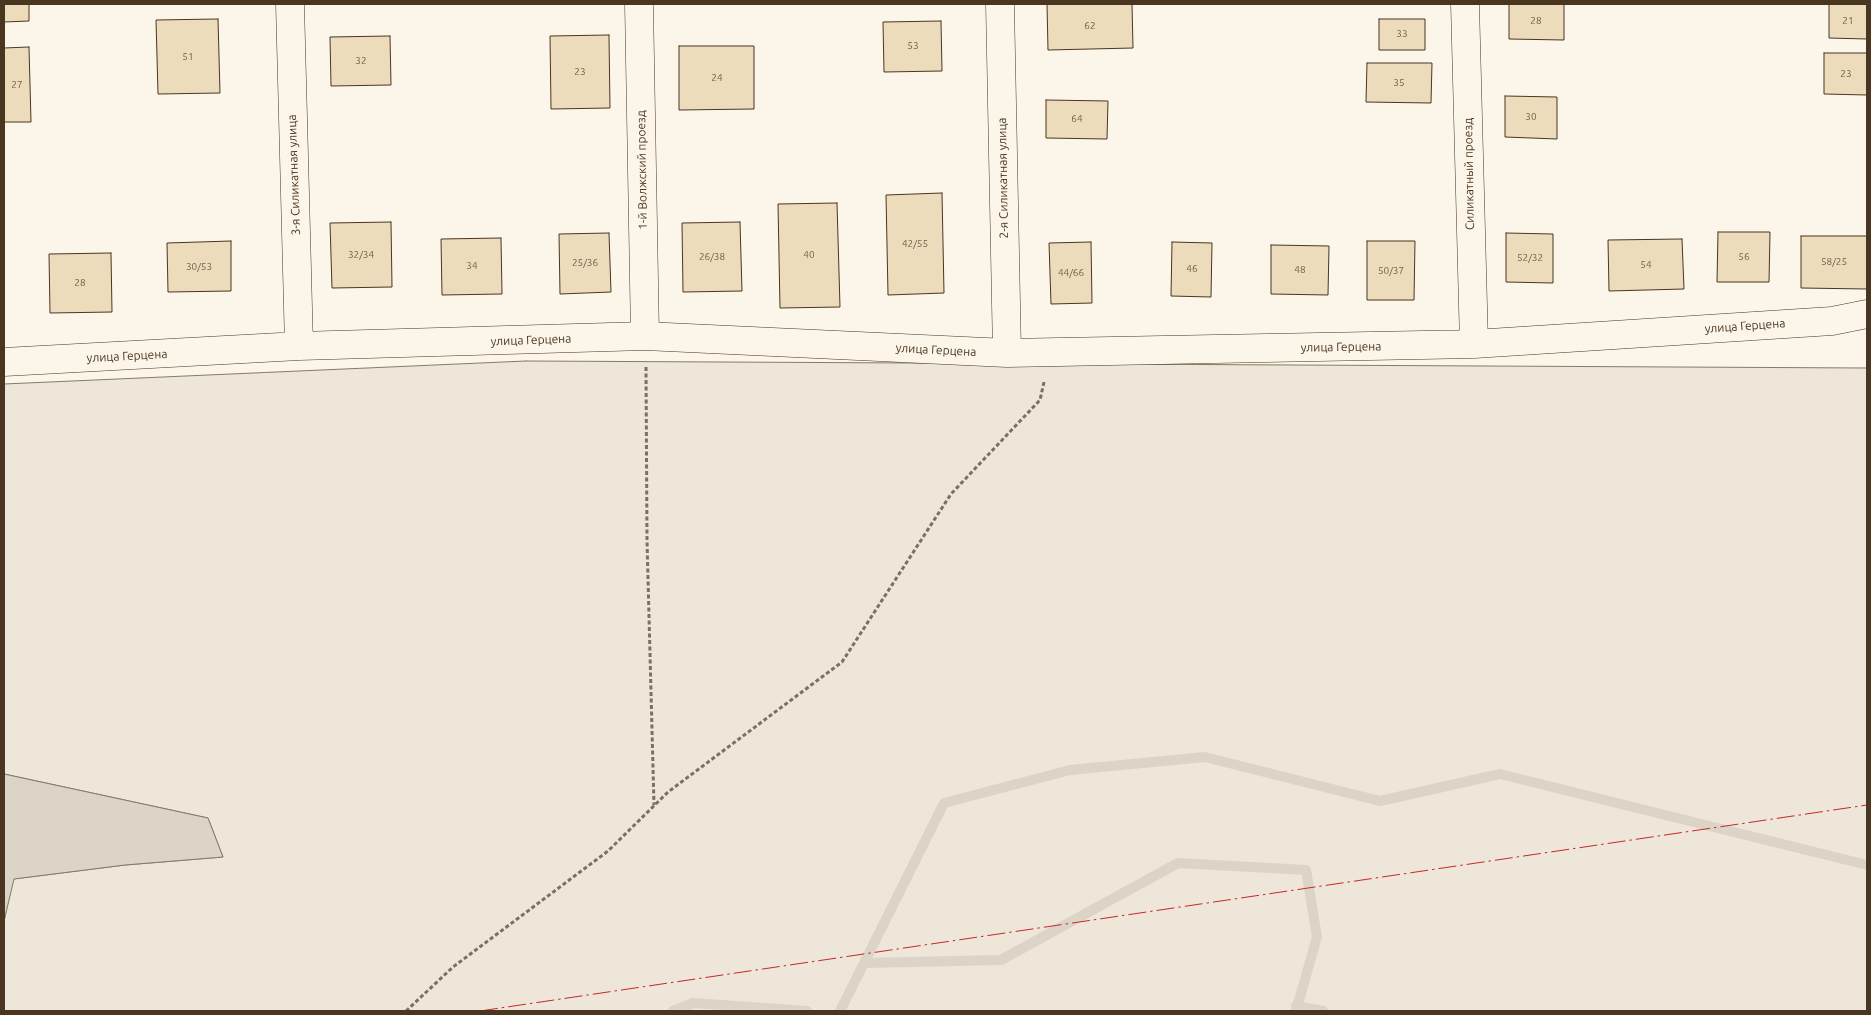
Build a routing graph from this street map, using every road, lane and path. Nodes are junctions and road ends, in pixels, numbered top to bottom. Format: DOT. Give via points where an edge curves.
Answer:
graph roads {
  1 [pos="290,4"];
  2 [pos="639,4"];
  3 [pos="1000,4"];
  4 [pos="1465,4"];
  5 [pos="1867,314"];
  6 [pos="645,336"];
  7 [pos="1474,344"];
  8 [pos="299,346"];
  9 [pos="1050,352"];
  10 [pos="1007,353"];
  11 [pos="4,362"];
  12 [pos="654,805"];
  13 [pos="406,1011"];
  1 -- 8 [label="street, 3-я Силикатная улица"];
  2 -- 6 [label="street, 1-й Волжский проезд"];
  3 -- 10 [label="street, 2-я Силикатная улица"];
  4 -- 7 [label="street, Силикатный проезд"];
  5 -- 7 [label="street, улица Герцена" via="1832,321"];
  6 -- 8 [label="street, улица Герцена"];
  6 -- 10 [label="street, улица Герцена"];
  6 -- 12 [label="path"];
  7 -- 9 [label="street, улица Герцена"];
  8 -- 11 [label="street, улица Герцена"];
  9 -- 10 [label="street, улица Герцена"];
  9 -- 12 [label="path" via="1040,400 951,494 842,662"];
  12 -- 13 [label="path" via="608,851 453,967"];
}
